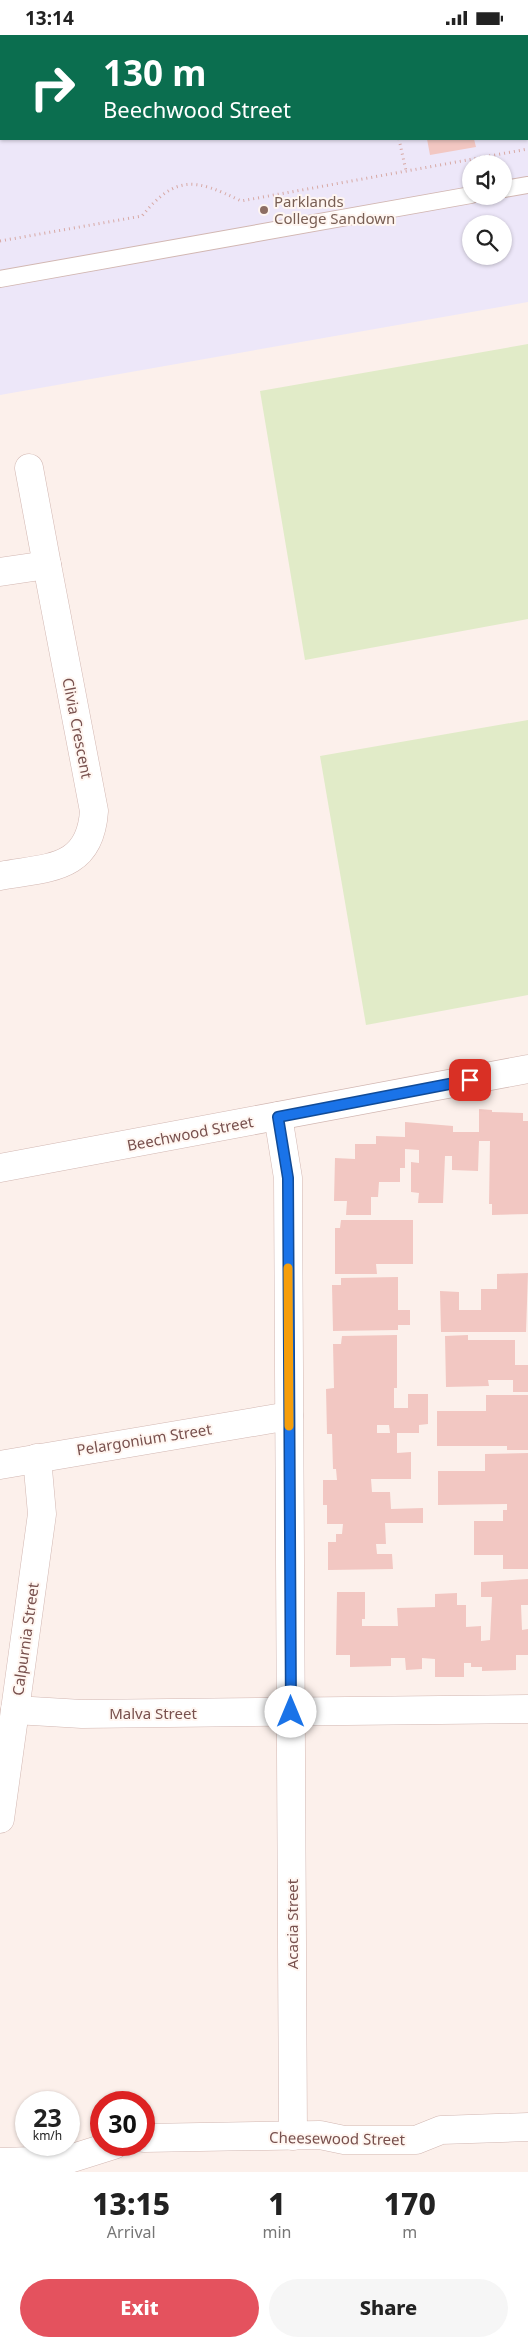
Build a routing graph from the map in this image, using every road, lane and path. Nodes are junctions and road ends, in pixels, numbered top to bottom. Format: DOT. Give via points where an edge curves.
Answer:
graph roads {
  1 [pos="399,140"];
  2 [pos="528,149"];
  3 [pos="406,171"];
  4 [pos="528,185"];
  5 [pos="512,188"];
  6 [pos="462,197"];
  7 [pos="0,241"];
  8 [pos="0,279"];
  9 [pos="29,469"];
  10 [pos="47,565"];
  11 [pos="0,572"];
  12 [pos="0,876"];
  13 [pos="528,1069"];
  14 [pos="278,1117"];
  15 [pos="0,1168"];
  16 [pos="289,1416"];
  17 [pos="38,1458"];
  18 [pos="0,1465"];
  19 [pos="528,1709"];
  20 [pos="15,1710"];
  21 [pos="291,1712"];
  22 [pos="0,1819"];
  23 [pos="528,2127"];
  24 [pos="293,2136"];
  25 [pos="155,2139"];
  26 [pos="90,2152"];
  27 [pos="0,2162"];
  1 -- 3 [label="path"];
  2 -- 3 [label="path"];
  3 -- 7 [label="path" via="241,201 203,184 178,186 157,198 142,216"];
  4 -- 5 [label="lane"];
  6 -- 8 [label="lane"];
  9 -- 10 [label="street, Clivia Crescent"];
  10 -- 11 [label="street"];
  10 -- 12 [label="street, Clivia Crescent" via="94,811 93,831 85,847 70,861"];
  13 -- 14 [label="street, Beechwood Street"];
  14 -- 15 [label="street, Beechwood Street"];
  14 -- 16 [label="street, Acacia Street" via="288,1178"];
  16 -- 17 [label="street, Pelargonium Street"];
  16 -- 21 [label="street, Acacia Street"];
  17 -- 18 [label="street, Pelargonium Street"];
  17 -- 20 [label="street, Calpurnia Street" via="42,1514"];
  19 -- 21 [label="street, Malva Street"];
  20 -- 21 [label="street, Malva Street" via="82,1713"];
  20 -- 22 [label="street, Calpurnia Street"];
  21 -- 24 [label="street, Acacia Street"];
  23 -- 24 [label="street, Cheesewood Street" via="441,2130 416,2140"];
  24 -- 25 [label="street, Cheesewood Street"];
  26 -- 27 [label="street" via="66,2160"];
}
